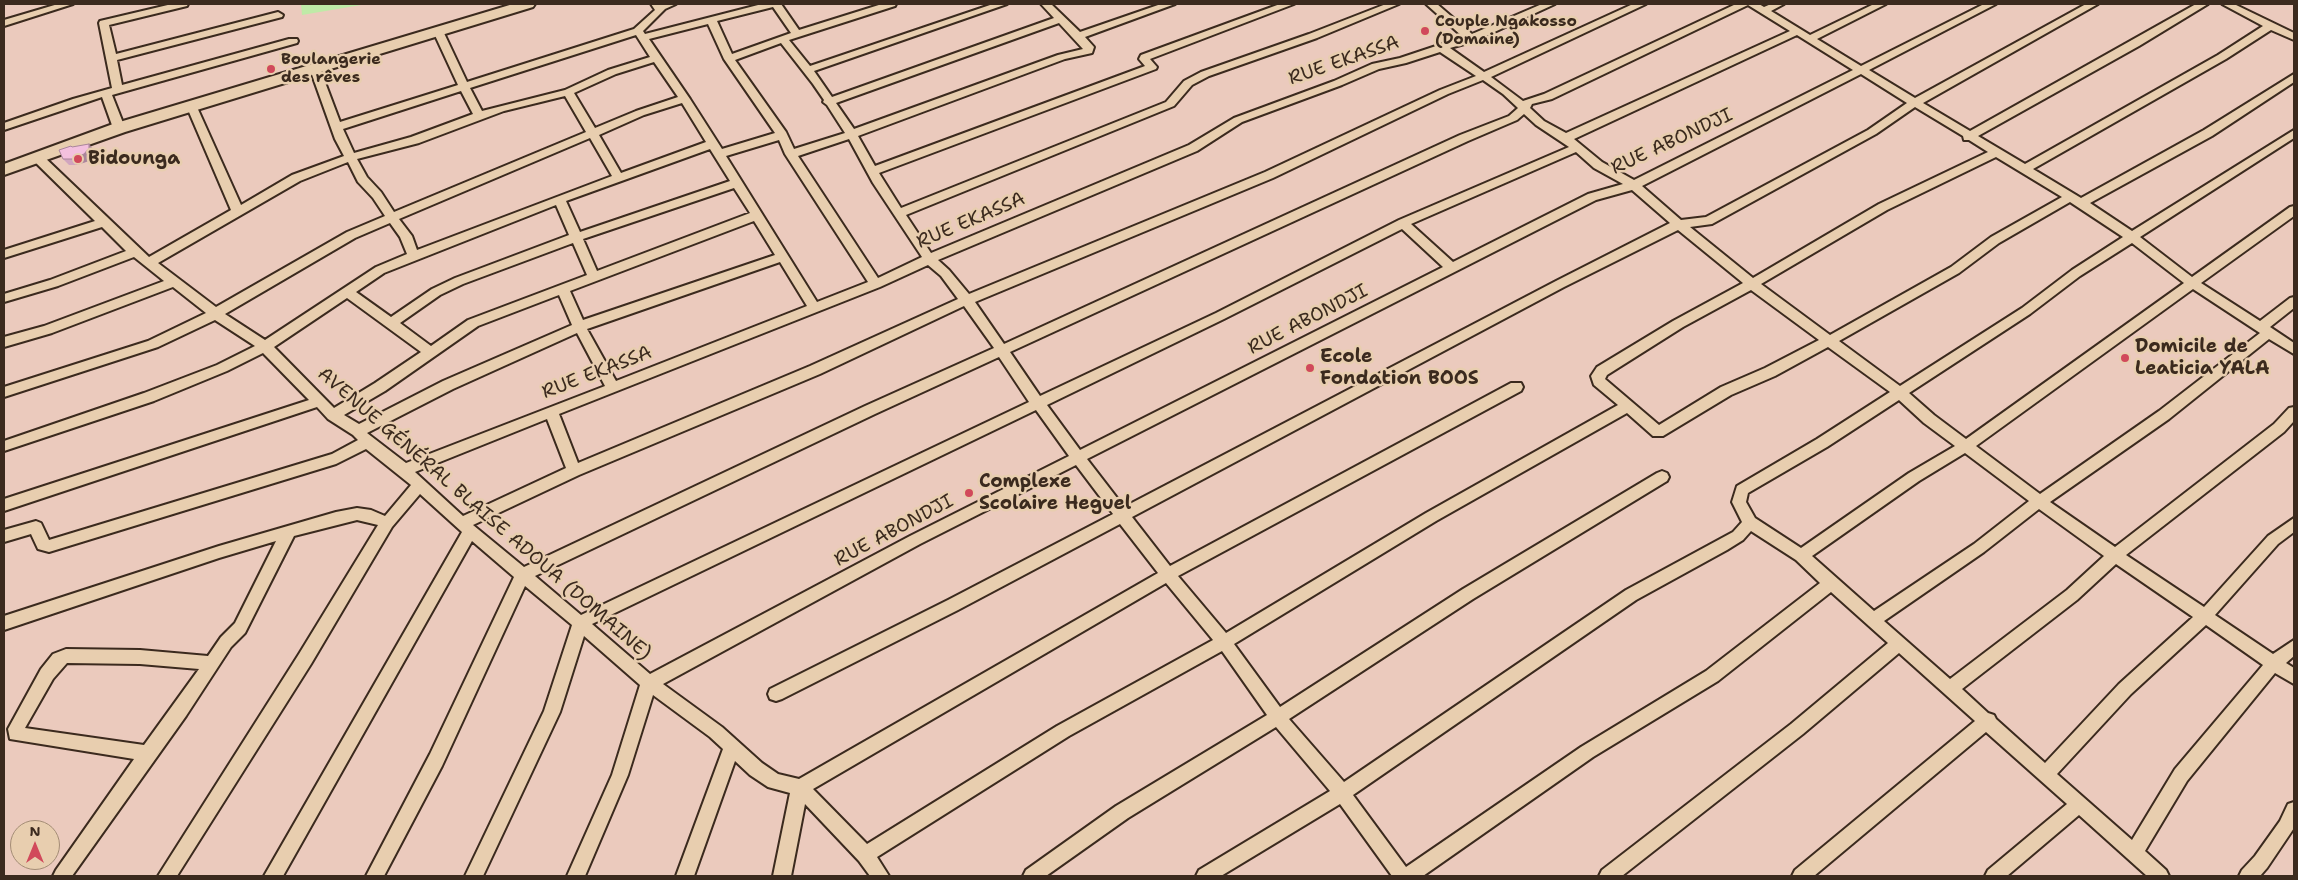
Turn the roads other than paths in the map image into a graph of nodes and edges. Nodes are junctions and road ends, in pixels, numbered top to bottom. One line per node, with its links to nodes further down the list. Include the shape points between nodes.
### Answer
1 (68, 4): 28 (street)
2 (183, 4): 41 (street, via 104,23)
3 (528, 4): 30 (highway)
4 (671, 4): 23 (street)
5 (775, 4): 27 (street); 33 (street)
6 (891, 4): 33 (street)
7 (1002, 4): 45 (street)
8 (1047, 4): 26 (street)
9 (1170, 4): 34 (street)
10 (1288, 4): 76 (street, via 1145,57 1144,60 1152,67)
11 (1394, 4): 84 (street, via 1205,74 1188,83 1170,104)
12 (1431, 4): 37 (street)
13 (1550, 4): 37 (street, RUE EKASSA)
14 (1641, 4): 47 (street)
15 (1743, 4): 57 (street, via 1548,97 1526,102)
16 (1752, 4): 24 (street)
17 (1779, 4): 24 (street)
18 (1881, 4): 38 (street)
19 (1991, 4): 46 (street, RUE ABONDJI)
20 (2093, 4): 55 (street)
21 (2203, 4): 66 (street)
22 (2228, 4): 29 (street)
23 (657, 6): 32 (street, via 659,12)
24 (1763, 11): 31 (street)
25 (278, 15): 41 (street)
26 (1060, 19): 34 (street); 54 (street)
27 (712, 21): 32 (street); 43 (street)
28 (4, 23)
29 (2271, 24): 35 (street); 74 (street, via 2189,76)
30 (438, 31): 44 (highway); 49 (street)
31 (1796, 32): 38 (street); 67 (street)
32 (641, 34): 42 (street); 49 (street)
33 (797, 34): 36 (street)
34 (1078, 36): 64 (street, via 1089,50)
35 (2294, 37)
36 (783, 39): 43 (street); 45 (street)
37 (1471, 39): 40 (street, RUE EKASSA)
38 (1809, 39): 46 (street)
39 (293, 41): 50 (street)
40 (1442, 48): 47 (street); 96 (street, RUE EKASSA, via 1369,69 1238,120 1193,148)
41 (111, 58): 50 (street)
42 (657, 58): 51 (street, via 612,72); 53 (street)
43 (729, 59): 65 (street)
44 (315, 68): 56 (highway); 61 (street)
45 (808, 70): 54 (street)
46 (1860, 70): 55 (street); 79 (street, RUE ABONDJI)
47 (1484, 76): 57 (street); 107 (street, via 1269,175)
48 (2294, 77): 81 (street, via 2208,133)
49 (464, 86): 58 (street); 61 (street)
50 (118, 91): 52 (street)
51 (568, 92): 58 (street); 62 (street)
52 (106, 94): 59 (street); 60 (street)
53 (685, 99): 62 (street); 69 (street)
54 (828, 102): 64 (street)
55 (1914, 103): 66 (street); 89 (street, via 1872,132 1708,221)
56 (191, 105): 60 (highway); 83 (street)
57 (1525, 108): 67 (street, via 1540,123); 118 (street, via 1513,118)
58 (480, 116): 72 (street, via 415,140)
59 (4, 127)
60 (119, 128): 73 (highway)
61 (337, 128): 72 (street)
62 (593, 133): 77 (street); 86 (street)
63 (2294, 133): 91 (street)
64 (851, 134): 71 (street); 76 (street)
65 (782, 135): 69 (street); 71 (street)
66 (1968, 137): 70 (street)
67 (1566, 138): 68 (street)
68 (1576, 148): 79 (street, via 1598,165); 88 (street)
69 (716, 149): 77 (street); 78 (street)
70 (1995, 153): 74 (street); 103 (street, via 1883,207)
71 (791, 154): 102 (street)
72 (351, 157): 83 (street, via 296,178); 86 (street, via 362,179)
73 (38, 158): 75 (highway); 87 (street, AVENUE GÉNÉRAL BLAISE ADOUA (DOMAINE))
74 (2024, 169): 81 (street)
75 (4, 170)
76 (872, 171): 84 (street)
77 (619, 178): 80 (street)
78 (736, 183): 85 (street); 90 (street)
79 (1634, 185): 89 (street); 98 (street, RUE ABONDJI, via 1592,197)
80 (559, 199): 90 (street); 94 (street)
81 (2075, 200): 91 (street); 115 (street, via 1995,240 1955,270)
82 (2294, 210): 101 (street)
83 (238, 212): 97 (street)
84 (899, 213): 96 (street)
85 (757, 215): 95 (street); 99 (street)
86 (391, 217): 94 (street, via 406,236); 110 (street, via 328,247)
87 (104, 222): 92 (street, AVENUE GÉNÉRAL BLAISE ADOUA (DOMAINE)); 93 (street)
88 (1403, 223): 98 (street); 125 (street, via 1220,316)
89 (1679, 224): 103 (street); 140 (street, via 1418,357)
90 (577, 237): 99 (street); 111 (street, via 445,287)
91 (2132, 237): 101 (street); 123 (street)
92 (135, 252): 97 (street, AVENUE GÉNÉRAL BLAISE ADOUA (DOMAINE)); 106 (street)
93 (4, 254)
94 (414, 257): 105 (street, via 380,270)
95 (782, 257): 109 (street); 112 (street)
96 (929, 259): 102 (street, RUE EKASSA); 107 (street)
97 (148, 263): 100 (street, AVENUE GÉNÉRAL BLAISE ADOUA (DOMAINE))
98 (1453, 269): 133 (street, RUE ABONDJI)
99 (594, 277): 104 (street)
100 (174, 282): 110 (street, AVENUE GÉNÉRAL BLAISE ADOUA (DOMAINE)); 114 (street, via 47,330)
101 (2192, 283): 113 (street); 132 (street)
102 (876, 284): 109 (street, RUE EKASSA)
103 (1752, 284): 115 (street); 126 (street, via 1678,324 1598,376)
104 (562, 289): 112 (street); 119 (street, via 473,323)
105 (348, 292): 111 (street); 116 (street)
106 (4, 298)
107 (967, 300): 118 (street); 135 (street, via 815,370)
108 (2294, 301): 113 (street)
109 (814, 308): 120 (street, RUE EKASSA)
110 (216, 314): 116 (street, AVENUE GÉNÉRAL BLAISE ADOUA (DOMAINE)); 122 (street, via 131,352)
111 (391, 323): 119 (street)
112 (581, 326): 120 (street); 130 (street, via 448,386)
113 (2264, 331): 117 (street); 138 (street, via 2164,416)
114 (4, 342)
115 (1829, 342): 123 (street); 126 (street, via 1726,391 1658,432)
116 (265, 346): 124 (street, AVENUE GÉNÉRAL BLAISE ADOUA (DOMAINE)); 131 (street, via 184,385)
117 (2294, 349)
118 (1002, 350): 125 (street); 150 (street)
119 (430, 352): 129 (street)
120 (612, 387): 127 (street, RUE EKASSA)
121 (1516, 387): 149 (street)
122 (4, 392)
123 (1900, 393): 132 (street); 141 (street, via 1742,490 1739,502)
124 (321, 401): 129 (street, AVENUE GÉNÉRAL BLAISE ADOUA (DOMAINE)); 139 (street)
125 (1039, 402): 133 (street); 155 (street)
126 (1628, 406): 156 (street, via 1431,517)
127 (551, 410): 134 (street, RUE EKASSA); 135 (street)
128 (2294, 412): 148 (street, via 2279,428)
129 (333, 415): 130 (street, AVENUE GÉNÉRAL BLAISE ADOUA (DOMAINE))
130 (362, 437): 134 (street, AVENUE GÉNÉRAL BLAISE ADOUA (DOMAINE)); 146 (street, via 336,458 49,546 43,545 36,527)
131 (4, 446)
132 (1966, 446): 138 (street); 147 (street, via 1914,477)
133 (1079, 457): 140 (street); 162 (street, RUE ABONDJI, via 914,540)
134 (404, 470): 137 (street, AVENUE GÉNÉRAL BLAISE ADOUA (DOMAINE))
135 (574, 471): 144 (street)
136 (1662, 477): 165 (street, via 1468,594)
137 (419, 485): 142 (street); 144 (street, AVENUE GÉNÉRAL BLAISE ADOUA (DOMAINE))
138 (2042, 502): 148 (street); 153 (street)
139 (4, 505)
140 (1122, 514): 149 (street); 164 (street, via 953,605)
141 (1750, 522): 147 (street); 171 (street, via 1738,536 1722,546 1630,595)
142 (387, 523): 145 (street, via 357,514); 177 (street, via 306,659)
143 (2294, 524): 152 (street, via 2273,540)
144 (466, 527): 150 (street, AVENUE GÉNÉRAL BLAISE ADOUA (DOMAINE)); 178 (street)
145 (289, 531): 154 (street); 159 (street, via 247,617)
146 (4, 536)
147 (1801, 556): 151 (street)
148 (2114, 556): 152 (street); 163 (street, via 2072,595)
149 (1170, 574): 156 (street); 170 (street)
150 (522, 575): 155 (street, AVENUE GÉNÉRAL BLAISE ADOUA (DOMAINE)); 179 (street, via 436,760)
151 (1831, 583): 153 (street); 188 (street, via 1712,676 1588,752)
152 (2205, 616): 160 (street); 169 (street, via 2125,689)
153 (1873, 620): 157 (street)
154 (4, 622)
155 (580, 623): 162 (street, AVENUE GÉNÉRAL BLAISE ADOUA (DOMAINE)); 180 (street, via 552,712)
156 (1224, 642): 165 (street); 175 (street, via 1063,731)
157 (1900, 643): 163 (street); 189 (street)
158 (2294, 647): 160 (street)
159 (212, 663): 168 (street); 168 (street, via 140,657 66,656 59,659 47,674 16,729 16,734)
160 (2274, 663): 161 (street); 174 (street, via 2181,775)
161 (2294, 677)
162 (649, 683): 167 (street, AVENUE GÉNÉRAL BLAISE ADOUA (DOMAINE), via 716,732); 181 (street, via 620,775)
163 (1951, 688): 166 (street)
164 (776, 694)
165 (1278, 717): 171 (street); 185 (street, via 1122,812)
166 (1988, 720): 169 (street); 190 (street)
167 (732, 748): 170 (street, AVENUE GÉNÉRAL BLAISE ADOUA (DOMAINE), via 774,781); 182 (street)
168 (148, 753): 176 (street)
169 (2046, 774): 172 (street)
170 (800, 787): 175 (street); 183 (street)
171 (1342, 793): 186 (street); 187 (street)
172 (2080, 804): 174 (street); 191 (street)
173 (2294, 810): 193 (street, via 2286,827)
174 (2134, 853): 192 (street)
175 (865, 854): 184 (street)
176 (62, 876)
177 (167, 876)
178 (273, 876)
179 (375, 876)
180 (474, 876)
181 (576, 876)
182 (685, 876)
183 (782, 876)
184 (880, 876)
185 (1032, 876)
186 (1205, 876)
187 (1402, 876)
188 (1408, 876)
189 (1608, 876)
190 (1800, 876)
191 (1994, 876)
192 (2160, 876)
193 (2248, 876)

